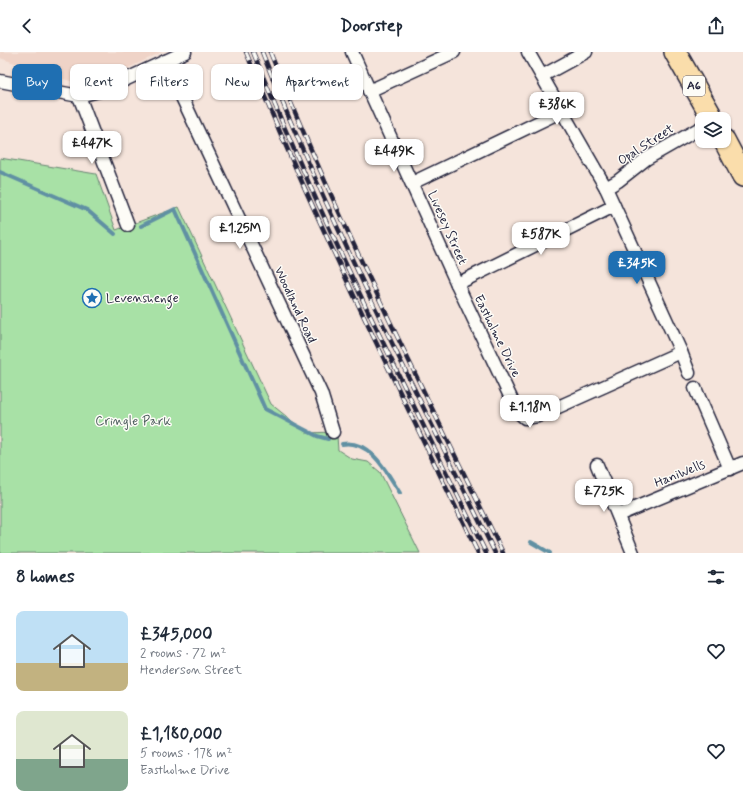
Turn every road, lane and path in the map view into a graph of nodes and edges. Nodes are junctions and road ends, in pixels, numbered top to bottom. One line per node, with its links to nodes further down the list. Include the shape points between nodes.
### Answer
1 (185, 52): 7 (street)
2 (352, 52): 11 (street, Livesey Street)
3 (454, 52): 11 (street)
4 (528, 52): 8 (street)
5 (586, 52): 8 (street)
6 (675, 52): 15 (highway, A6)
7 (165, 61): 9 (street); 27 (street, Woodland Road, via 317,386)
8 (542, 76): 14 (street)
9 (128, 78)
10 (0, 81): 12 (street)
11 (369, 91): 19 (street, Livesey Street)
12 (70, 94)
13 (81, 100): 22 (street)
14 (562, 111): 19 (street); 20 (street)
15 (709, 112)
16 (695, 130): 20 (street, Opal Street, via 646,159 618,182)
17 (728, 148): 18 (highway)
18 (743, 176)
19 (412, 183): 23 (street, Livesey Street)
20 (606, 188): 21 (street)
21 (614, 206): 23 (street); 24 (street)
22 (128, 225)
23 (456, 284): 24 (street, Eastholme Drive, via 517,411 526,418 538,416)
24 (680, 352): 25 (street)
25 (689, 373)
26 (695, 388): 30 (street)
27 (333, 432)
28 (743, 463): 30 (street, HaniWells)
29 (597, 465): 31 (street)
30 (730, 469): 31 (street, HaniWells)
31 (618, 515): 32 (street)
32 (633, 553)

